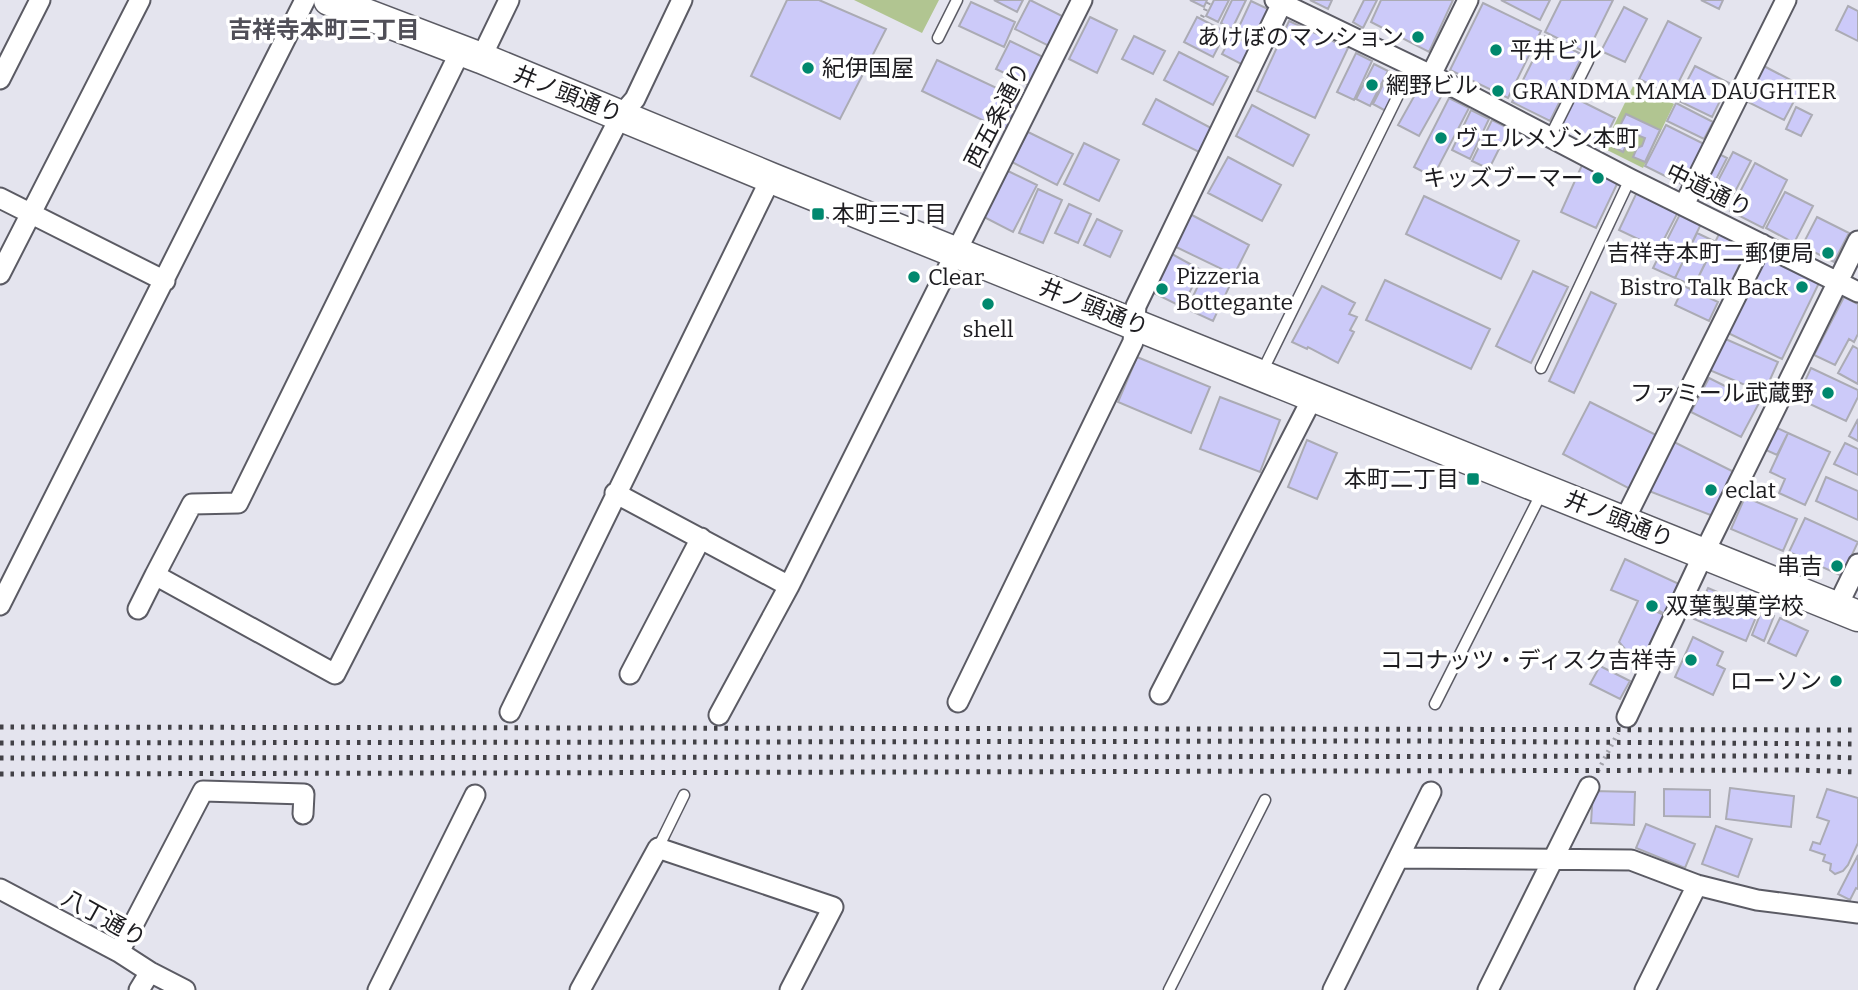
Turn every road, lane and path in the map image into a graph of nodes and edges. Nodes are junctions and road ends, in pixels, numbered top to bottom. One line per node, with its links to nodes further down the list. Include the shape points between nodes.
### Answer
1 (40, 0): 20 (street)
2 (140, 0): 27 (street)
3 (305, 0): 32 (street)
4 (328, 0): 13 (main road, 井ノ頭通り)
5 (509, 0): 16 (street)
6 (682, 0): 21 (street, via 635,99)
7 (957, 0): 15 (lane)
8 (1082, 0): 30 (street, 西五条通り)
9 (1210, 0): 14 (path)
10 (1468, 0): 19 (street)
11 (1786, 0): 26 (street)
12 (1279, 2): 18 (street, 中道通り); 35 (street, via 1136,306)
13 (379, 9): 16 (main road, 井ノ頭通り)
14 (1202, 17)
15 (939, 38)
16 (471, 54): 21 (main road, 井ノ頭通り); 46 (street, via 238,503 192,504)
17 (1588, 61): 22 (lane)
18 (1412, 67): 19 (street, 中道通り); 37 (lane)
19 (1431, 75): 22 (street, 中道通り)
20 (0, 79)
21 (621, 115): 23 (main road, 井ノ頭通り); 46 (street, via 335,674)
22 (1550, 137): 24 (street, 中道通り)
23 (771, 178): 30 (main road, 井ノ頭通り); 40 (street)
24 (1630, 179): 26 (street, 中道通り); 36 (lane)
25 (0, 198): 27 (street)
26 (1684, 205): 29 (street, 中道通り)
27 (32, 215): 31 (street); 32 (street)
28 (1858, 241): 33 (street)
29 (1762, 244): 33 (street, 中道通り); 41 (street)
30 (956, 252): 35 (main road, 井ノ頭通り); 47 (street, 西五条通り)
31 (0, 274)
32 (165, 281): 45 (street)
33 (1838, 281): 34 (street, 中道通り); 43 (street)
34 (1858, 292)
35 (1136, 323): 37 (main road, 井ノ頭通り); 53 (street, via 1133,342)
36 (1541, 368)
37 (1261, 374): 38 (main road, 井ノ頭通り)
38 (1314, 395): 39 (main road, 井ノ頭通り); 52 (street)
39 (1544, 488): 41 (main road, 井ノ頭通り); 54 (lane)
40 (615, 493): 42 (street); 55 (street)
41 (1624, 521): 43 (main road, 井ノ頭通り)
42 (701, 538): 47 (street); 51 (street)
43 (1704, 553): 50 (main road, 井ノ頭通り); 57 (street)
44 (1858, 564): 50 (street)
45 (7, 571): 48 (street)
46 (155, 575): 49 (street)
47 (789, 586): 56 (street, 西五条通り)
48 (0, 605)
49 (138, 609)
50 (1848, 612)
51 (631, 674)
52 (1160, 694)
53 (958, 702)
54 (1435, 704)
55 (510, 712)
56 (719, 716)
57 (1627, 717): 58 (path)
58 (1589, 787): 66 (street)
59 (1431, 792): 65 (street)
60 (475, 795): 74 (street)
61 (684, 795): 64 (lane)
62 (1265, 800): 77 (lane)
63 (303, 814): 70 (street, via 304,794 203,791)
64 (658, 848): 75 (street); 76 (street, via 833,907)
65 (1399, 858): 66 (street); 78 (street)
66 (1552, 859): 67 (street, via 1630,860); 79 (street)
67 (1697, 886): 69 (street, via 1757,900); 80 (street)
68 (0, 889): 70 (street, 八丁通り)
69 (1858, 913)
70 (119, 952): 71 (street, 八丁通り)
71 (150, 972): 72 (street); 73 (street, 八丁通り)
72 (139, 990)
73 (185, 990)
74 (377, 990)
75 (580, 990)
76 (790, 990)
77 (1169, 990)
78 (1333, 990)
79 (1488, 990)
80 (1645, 990)

